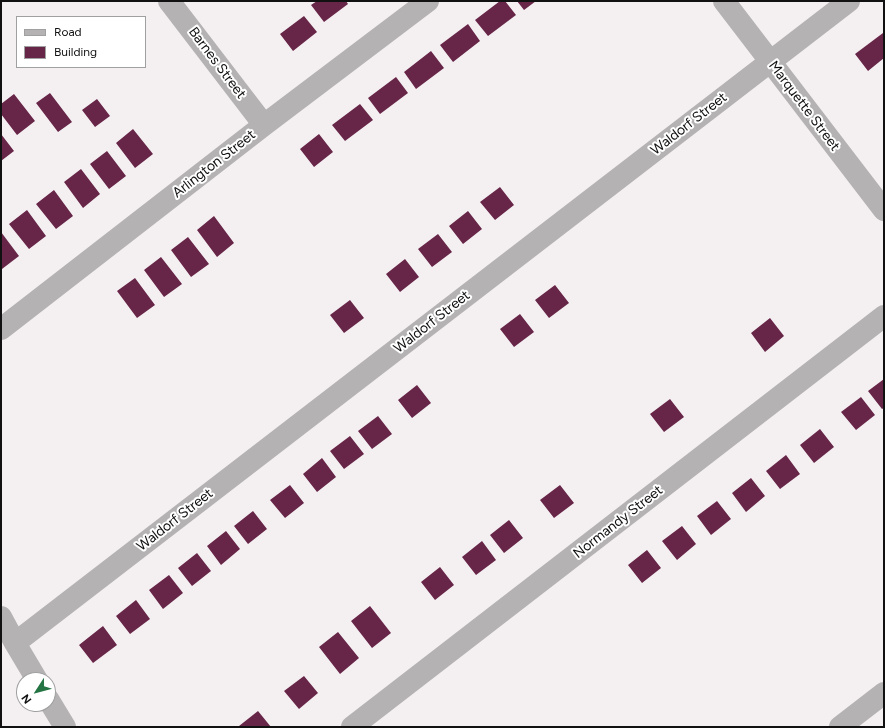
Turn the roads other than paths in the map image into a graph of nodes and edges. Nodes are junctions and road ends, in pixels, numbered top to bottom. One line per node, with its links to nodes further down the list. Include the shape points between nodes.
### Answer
1 (169, 1): 6 (street, Barnes Street)
2 (428, 1): 6 (street, Arlington Street)
3 (724, 1): 5 (street, Marquette Street)
4 (849, 1): 5 (street, Waldorf Street)
5 (770, 62): 7 (street, Marquette Street); 11 (street, Waldorf Street)
6 (264, 125): 9 (street, Arlington Street)
7 (884, 210)
8 (884, 316): 16 (street, Normandy Street)
9 (1, 329)
10 (1, 617): 11 (street)
11 (15, 643): 12 (street)
12 (32, 672)
13 (884, 693): 17 (street)
14 (56, 712): 15 (street)
15 (65, 727)
16 (352, 727)
17 (840, 727)

